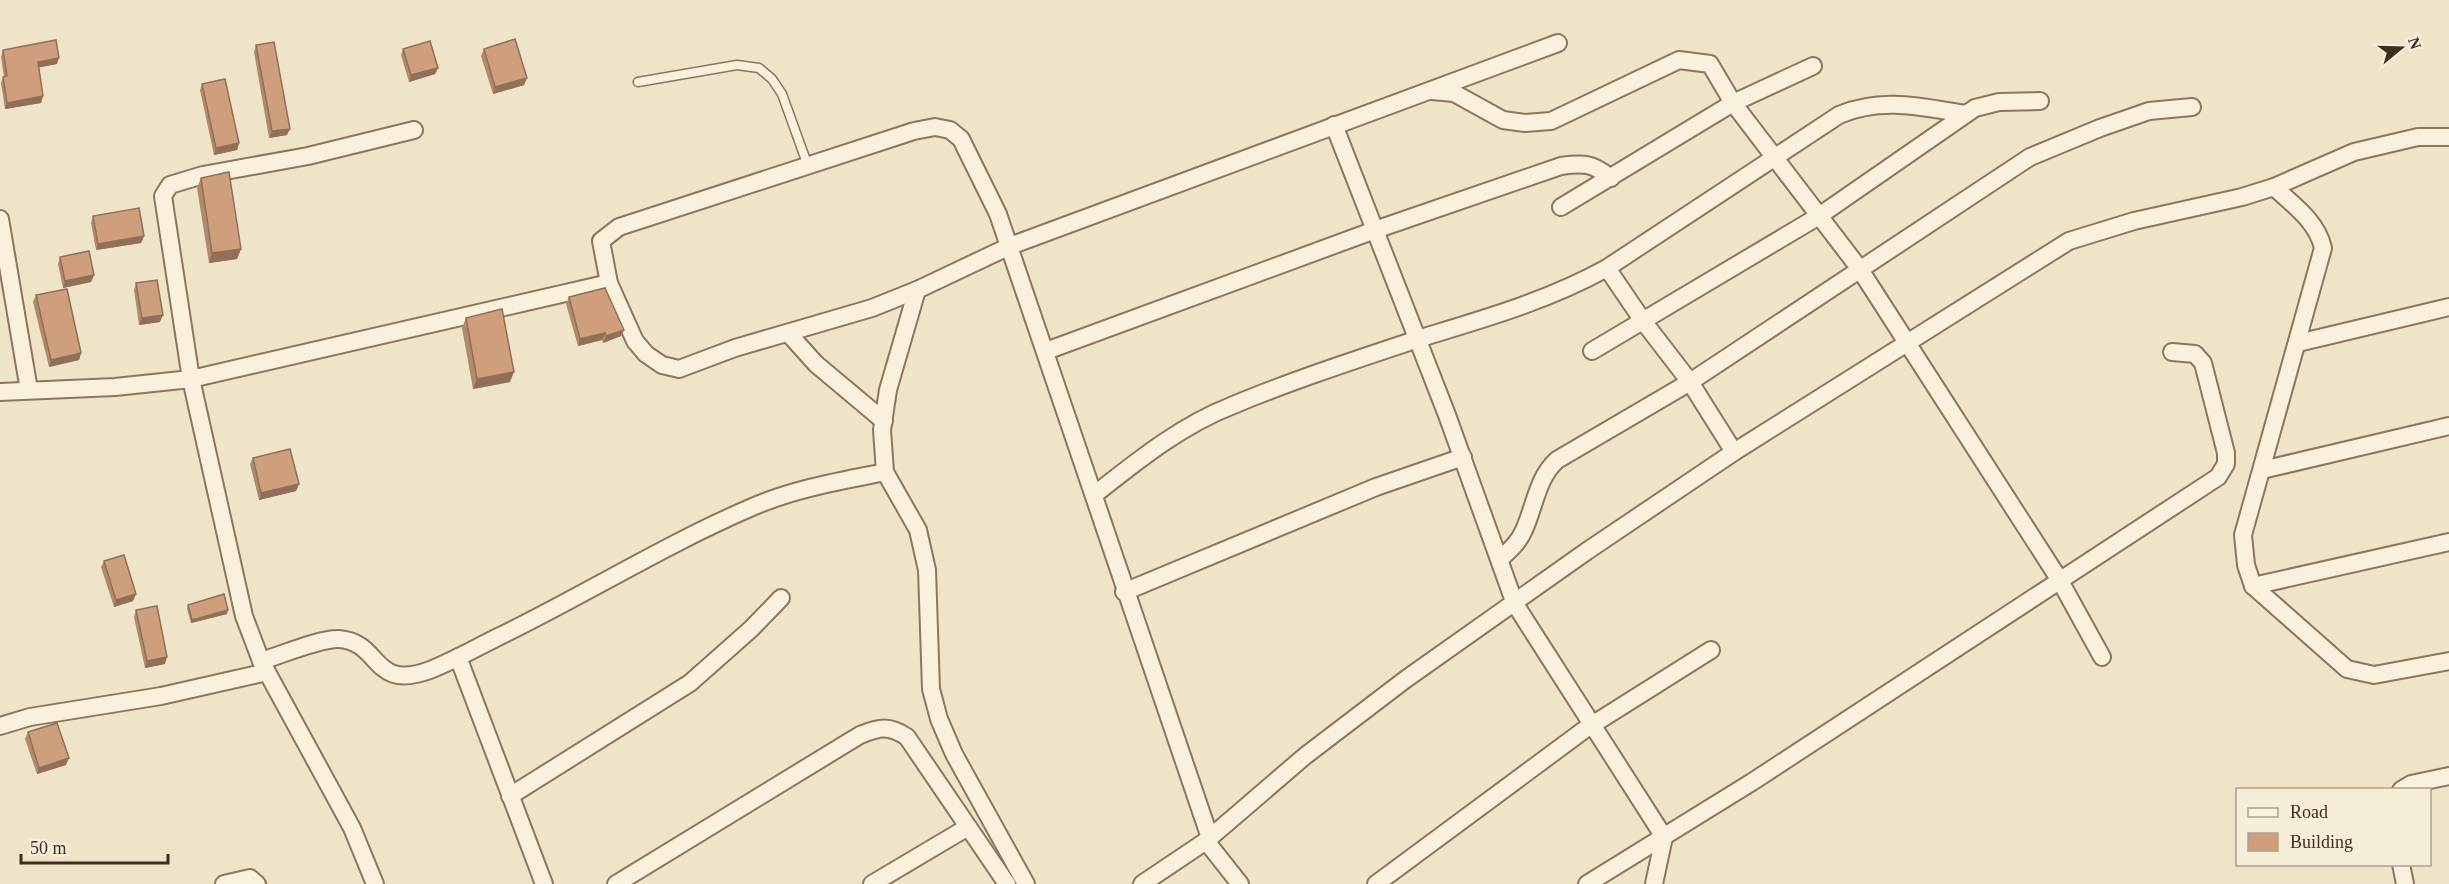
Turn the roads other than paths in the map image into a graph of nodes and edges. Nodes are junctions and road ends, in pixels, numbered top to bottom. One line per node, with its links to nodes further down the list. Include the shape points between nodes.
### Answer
1 (1558, 43): 4 (street)
2 (1813, 66): 6 (street)
3 (638, 82): 13 (lane, via 737,65 759,68 783,94)
4 (1428, 90): 6 (street, via 1454,93 1503,120 1551,121 1679,60 1693,60 1710,64); 9 (street)
5 (2040, 100): 8 (street, via 1999,102)
6 (1733, 103): 12 (street); 14 (street)
7 (2192, 107): 22 (street, via 2149,111 2030,157)
8 (1965, 114): 12 (street, via 1898,103 1860,106 1839,115); 17 (street)
9 (1334, 125): 19 (street); 20 (street)
10 (414, 130): 34 (street, via 308,156 203,175 166,187 164,196)
11 (2449, 137): 15 (street, via 2418,137 2354,152)
12 (1774, 158): 17 (street); 21 (street)
13 (808, 166): 20 (street, via 914,131 935,127 950,130 961,139); 23 (street, via 619,227 601,241)
14 (1611, 178): 16 (street); 19 (street, via 1596,166 1561,166)
15 (2274, 187): 29 (street, via 2134,220 2069,241); 30 (street, via 2311,222 2323,248)
16 (1561, 207)
17 (1819, 216): 22 (street); 26 (street)
18 (0, 219): 36 (street)
19 (1375, 230): 28 (street); 31 (street)
20 (1010, 246): 24 (street); 31 (street)
21 (1607, 268): 26 (street); 28 (street, via 1536,302)
22 (1859, 268): 29 (street); 35 (street)
23 (609, 283): 27 (street, via 635,341 662,365 679,369 694,366 735,348); 34 (street)
24 (917, 290): 27 (street); 38 (street, via 888,390)
25 (2449, 307): 30 (street)
26 (1643, 321): 32 (street); 35 (street)
27 (789, 334): 38 (street, via 816,364)
28 (1418, 340): 41 (street); 44 (street, via 1229,406 1142,457)
29 (1907, 342): 40 (street); 47 (street)
30 (2298, 343): 42 (street)
31 (1046, 351): 44 (street)
32 (1592, 351)
33 (2172, 352): 47 (street, via 2195,354 2203,363 2226,464 2218,477)
34 (191, 379): 36 (street); 56 (street, via 244,616)
35 (1690, 382): 40 (street); 46 (street, via 1548,468 1524,531)
36 (29, 390): 37 (street)
37 (0, 392)
38 (884, 421): 43 (street)
39 (2449, 426): 42 (street)
40 (1734, 452): 51 (street)
41 (1463, 457): 46 (street); 49 (street, via 1376,487)
42 (2262, 470): 48 (street, via 2243,535)
43 (885, 472): 53 (street, via 810,488 751,507); 73 (street, via 918,530 927,570 931,689 939,719 954,754)
44 (1094, 495): 49 (street)
45 (2449, 542): 48 (street)
46 (1500, 559): 51 (street)
47 (2059, 579): 54 (street); 63 (street)
48 (2253, 586): 55 (street, via 2347,669 2374,675)
49 (1124, 591): 64 (street)
50 (781, 598): 61 (street, via 690,683)
51 (1515, 604): 57 (street); 64 (street, via 1406,679 1305,756)
52 (1711, 650): 57 (street)
53 (458, 657): 56 (street, via 430,670 399,677 352,642 339,639); 61 (street)
54 (2102, 657)
55 (2449, 662)
56 (264, 667): 58 (street, via 161,696 30,717); 68 (street, via 352,828)
57 (1592, 724): 63 (street); 76 (street)
58 (0, 726)
59 (2449, 776): 60 (street)
60 (2403, 788)
61 (510, 796): 69 (street)
62 (968, 827): 70 (street, via 907,737 894,728 880,727 860,735); 71 (street); 72 (street)
63 (1664, 837): 77 (street); 78 (street)
64 (1208, 839): 74 (street); 75 (street)
65 (2401, 866): 79 (street)
66 (224, 884): 67 (street, via 250,878)
67 (257, 884)
68 (375, 884)
69 (544, 884)
70 (616, 884)
71 (872, 884)
72 (1007, 884)
73 (1026, 884)
74 (1142, 884)
75 (1240, 884)
76 (1376, 884)
77 (1587, 884)
78 (1654, 884)
79 (2405, 884)

